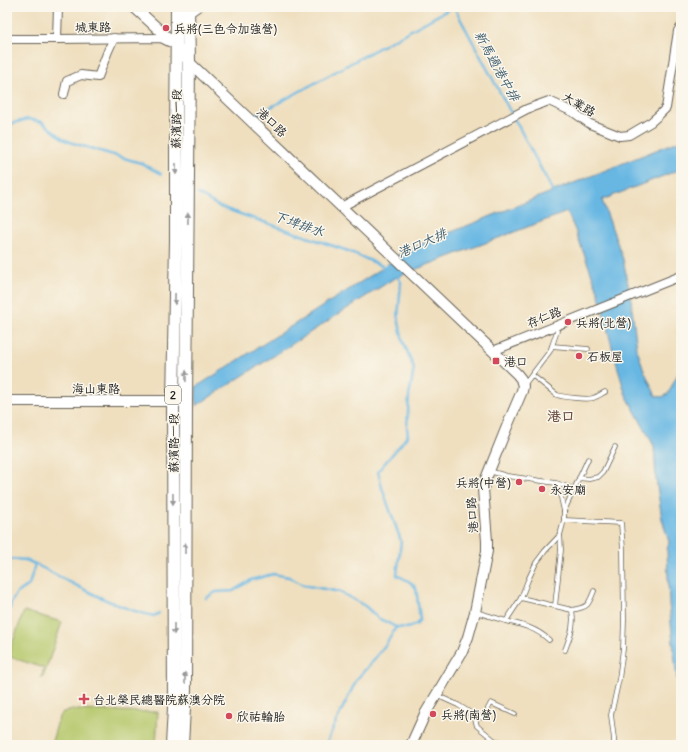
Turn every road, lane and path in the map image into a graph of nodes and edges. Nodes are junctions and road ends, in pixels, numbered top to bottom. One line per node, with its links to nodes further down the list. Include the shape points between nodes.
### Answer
1 (58, 7): 9 (street)
2 (134, 7): 10 (street, 港口路)
3 (177, 7): 10 (main road, 2)
4 (198, 7): 5 (street)
5 (188, 10): 11 (main road, 2)
6 (681, 27): 13 (street, 大業路, via 678,31 666,108 651,122 629,135 620,136 590,124 573,112 549,101 527,109)
7 (114, 38): 9 (street, 城東路); 10 (street, 城東路, via 161,38); 12 (street, via 98,77 81,75 67,81)
8 (7, 39): 9 (street, 城東路)
9 (57, 39)
10 (177, 46): 11 (street, 港口路); 14 (main road, 蘇濱路一段 / 2, one-way to 14, via 176,142)
11 (189, 62): 13 (street, 港口路); 14 (main road, 蘇濱路一段 / 2, one-way to 11)
12 (64, 94)
13 (341, 207): 19 (street, 港口路)
14 (182, 241): 24 (main road, 蘇濱路一段 / 2, one-way to 24); 25 (main road, 蘇濱路一段 / 2, one-way to 14)
15 (681, 276): 16 (street, 存仁路)
16 (558, 328): 17 (lane); 19 (street, 存仁路)
17 (552, 346): 18 (lane); 20 (lane)
18 (588, 349)
19 (493, 351): 21 (street, via 517,374)
20 (532, 375): 21 (lane); 22 (lane, via 560,396 568,398 593,398)
21 (524, 386): 28 (street, 港口路)
22 (605, 392)
23 (7, 401): 24 (street, 海山東路)
24 (173, 401): 25 (street, 海山東路); 48 (main road, 蘇濱路一段 / 2, one-way to 48)
25 (186, 402): 49 (main road, 蘇濱路一段 / 2, one-way to 25, via 185,682)
26 (615, 447): 29 (lane, via 598,477)
27 (588, 459): 29 (lane)
28 (488, 471): 30 (lane); 39 (street, 港口路, via 483,489 487,541)
29 (579, 478): 31 (lane)
30 (558, 484): 31 (lane); 32 (lane)
31 (574, 488): 32 (lane)
32 (564, 511): 33 (lane)
33 (564, 520): 34 (lane); 52 (lane, via 620,523 624,620 619,679 611,715)
34 (560, 535): 36 (lane, via 536,563); 37 (lane, via 561,550)
35 (594, 591): 38 (lane, via 584,608)
36 (522, 598): 37 (lane); 40 (lane)
37 (555, 606): 38 (lane)
38 (572, 610): 42 (lane, via 573,624)
39 (475, 612): 40 (lane); 43 (street, 港口路, via 462,652)
40 (506, 621): 41 (lane, via 529,627)
41 (549, 640)
42 (565, 650)
43 (436, 695): 45 (lane); 50 (street, 港口路)
44 (515, 714): 46 (lane, via 491,703)
45 (474, 715): 46 (lane); 47 (lane)
46 (483, 718): 47 (lane)
47 (477, 726): 51 (lane, via 494,740)
48 (172, 745)
49 (182, 745)
50 (411, 745)
51 (505, 745)
52 (614, 745)

